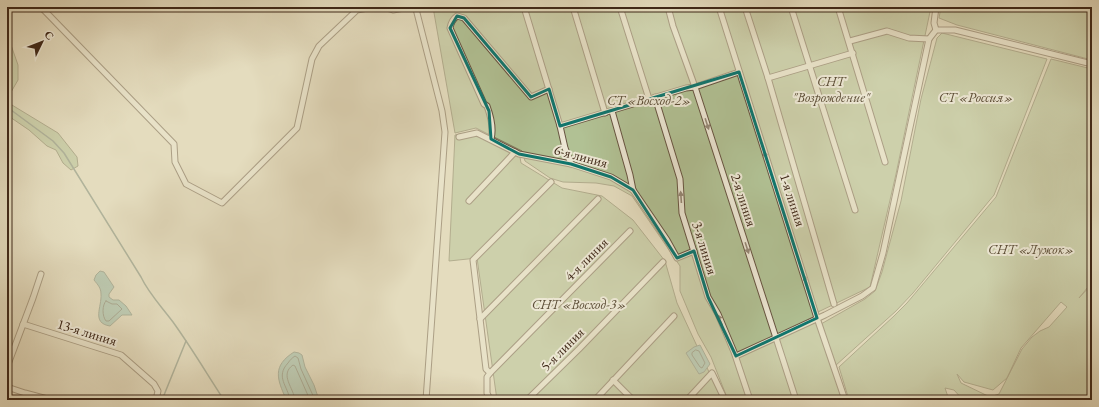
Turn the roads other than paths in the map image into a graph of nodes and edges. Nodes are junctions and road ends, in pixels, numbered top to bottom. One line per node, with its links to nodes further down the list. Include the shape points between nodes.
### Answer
1 (41, 7): 2 (street, via 174,144 175,162 186,184 222,203 297,128 312,59 319,46 358,10)
2 (373, 7)
3 (384, 7): 14 (street)
4 (410, 7): 14 (street); 56 (street, via 416,9 445,132)
5 (524, 7): 24 (street)
6 (573, 7): 27 (street)
7 (620, 7): 25 (street, 3-я линия)
8 (668, 7): 23 (street, 2-я линия)
9 (719, 7): 21 (street, 1-я линия)
10 (745, 7): 22 (street)
11 (791, 7): 20 (street)
12 (838, 7): 17 (street)
13 (936, 7): 15 (street)
14 (393, 9)
15 (936, 30): 16 (street); 19 (street, via 955,30)
16 (929, 40): 17 (street, via 909,38 887,31); 45 (street, via 883,253 873,288)
17 (850, 41): 18 (street)
18 (853, 53): 20 (street); 32 (street)
19 (1092, 64)
20 (809, 66): 22 (street); 38 (street)
21 (739, 72): 23 (street); 45 (street, 1-я линия, one-way to 21)
22 (768, 78): 43 (street)
23 (695, 87): 25 (street); 48 (street, 2-я линия, one-way to 48)
24 (549, 89): 28 (street); 30 (street, via 530,97 464,18 457,16 450,28 489,111)
25 (652, 98): 26 (street); 40 (street, 3-я линия, one-way to 25, via 682,213 680,179)
26 (612, 111): 27 (street); 35 (street)
27 (605, 113): 28 (street)
28 (560, 126): 33 (street)
29 (459, 137): 30 (street, via 477,133)
30 (491, 139): 31 (street)
31 (517, 153): 33 (street, 6-я линия); 37 (street)
32 (885, 162)
33 (571, 164): 35 (street, 6-я линия, via 611,177)
34 (551, 182): 46 (street, via 473,260)
35 (633, 190): 40 (street, via 677,258)
36 (598, 199): 46 (street)
37 (469, 201)
38 (855, 210)
39 (630, 231): 51 (street, 4-я линия)
40 (694, 251): 49 (street, 3-я линия, one-way to 40, via 708,297)
41 (663, 262): 58 (street, 5-я линия)
42 (41, 274): 47 (street)
43 (834, 304)
44 (674, 316): 52 (street)
45 (817, 318): 48 (street); 65 (street, 1-я линия)
46 (480, 319): 51 (street, via 486,369)
47 (23, 324): 50 (street); 55 (street, 13-я линия, via 116,352 154,384 157,388)
48 (775, 338): 49 (street); 64 (street, 2-я линия)
49 (736, 356): 63 (street, 3-я линия)
50 (7, 367)
51 (490, 373): 57 (street, via 487,377 487,393)
52 (613, 380): 59 (street); 60 (street)
53 (7, 387): 54 (street)
54 (51, 400)
55 (156, 400)
56 (426, 400)
57 (490, 400)
58 (527, 400)
59 (595, 400)
60 (633, 400)
61 (687, 400): 62 (street, via 712,374)
62 (725, 400)
63 (750, 400)
64 (796, 400)
65 (845, 400)

